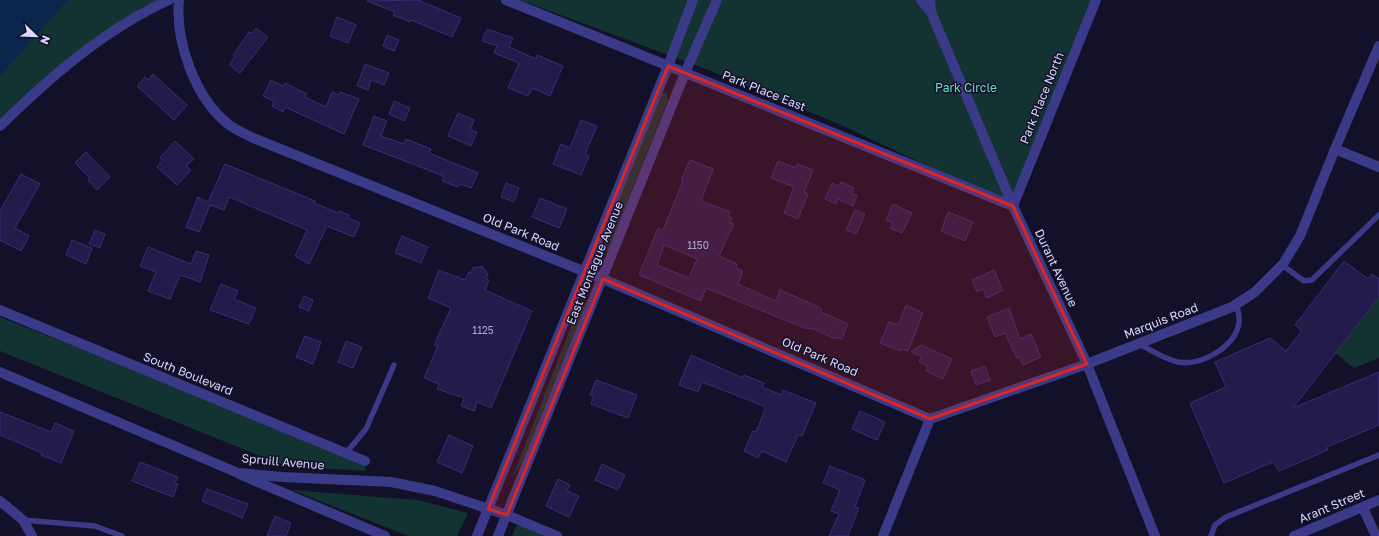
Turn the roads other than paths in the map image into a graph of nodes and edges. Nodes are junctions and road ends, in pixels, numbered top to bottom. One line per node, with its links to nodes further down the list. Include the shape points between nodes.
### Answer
1 (170, 0): 13 (street, via 111,32 43,84)
2 (179, 0): 19 (street, Old Park Road, via 177,15 185,54 197,84 211,106 229,124 253,138)
3 (506, 0): 11 (street, Park Place East)
4 (693, 0): 11 (street, East Montague Avenue)
5 (717, 0): 12 (street, East Montague Avenue)
6 (921, 0): 9 (street, Durant Avenue)
7 (930, 0): 9 (street, Durant Avenue)
8 (1096, 0): 16 (street, Park Place North)
9 (931, 12): 16 (street, Durant Avenue)
10 (1379, 46): 14 (street, Marquis Road)
11 (668, 66): 12 (street, Park Place East); 19 (street, East Montague Avenue)
12 (685, 73): 16 (street, Park Place East); 20 (street, East Montague Avenue)
13 (0, 126)
14 (1335, 149): 15 (street); 18 (street, Marquis Road, via 1300,236)
15 (1379, 168)
16 (1013, 206): 24 (street, Durant Avenue)
17 (1379, 215): 18 (lane, via 1312,280 1304,281)
18 (1282, 265): 21 (street, Marquis Road, via 1255,292)
19 (584, 272): 20 (street, Old Park Road); 34 (street, East Montague Avenue)
20 (603, 279): 27 (street, Old Park Road); 36 (street, East Montague Avenue)
21 (1236, 304): 23 (street, Marquis Road); 23 (lane, via 1239,317 1236,332 1224,347 1200,360 1174,360)
22 (0, 310): 28 (street, South Boulevard)
23 (1139, 344): 24 (street, Marquis Road)
24 (1087, 364): 27 (street, Marquis Road); 45 (street, Durant Avenue)
25 (394, 365): 28 (lane, via 366,429)
26 (0, 372): 31 (street, Spruill Avenue)
27 (930, 419): 44 (street)
28 (346, 453): 30 (street, South Boulevard)
29 (1379, 455): 46 (lane, via 1226,517 1215,525)
30 (365, 461)
31 (238, 473): 34 (street, Spruill Avenue, via 391,482 435,491); 40 (street)
32 (1379, 500): 35 (street, Arant Street)
33 (0, 501): 37 (street)
34 (488, 508): 36 (street, Spruill Avenue); 41 (street, East Montague Avenue)
35 (1363, 508): 47 (street, Arant Street); 48 (street)
36 (506, 515): 42 (street, East Montague Avenue); 43 (street, Spruill Avenue)
37 (24, 520): 38 (street); 39 (lane, via 95,526)
38 (32, 536)
39 (122, 536)
40 (385, 536)
41 (477, 536)
42 (498, 536)
43 (557, 536)
44 (883, 536)
45 (1155, 536)
46 (1211, 536)
47 (1294, 536)
48 (1376, 536)

